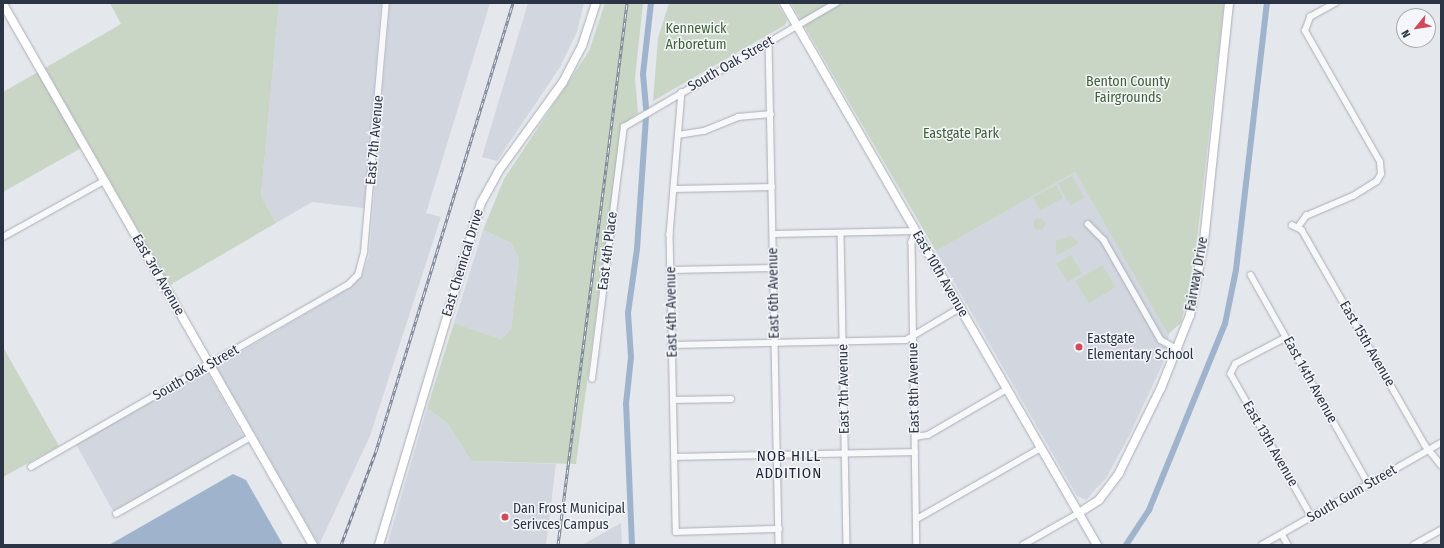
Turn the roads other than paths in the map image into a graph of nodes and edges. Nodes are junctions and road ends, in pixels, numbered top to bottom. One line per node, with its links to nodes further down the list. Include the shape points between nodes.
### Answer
1 (386, 3): 24 (street, East 7th Avenue, via 364,252)
2 (596, 3): 58 (street, East Chemical Drive, via 582,46 563,82 500,169 481,203)
3 (784, 3): 8 (street, East 10th Avenue)
4 (836, 3): 8 (street, South Oak Street)
5 (1229, 3): 32 (street, Fairway Drive, via 1200,271)
6 (1335, 3): 42 (street, East 15th Avenue, via 1310,17 1305,31 1380,162 1381,174 1377,181 1353,196 1306,216 1295,226)
7 (3, 4): 14 (street, East 3rd Avenue)
8 (797, 25): 9 (street, South Oak Street); 18 (street, East 10th Avenue)
9 (769, 41): 10 (street, South Oak Street); 11 (street, East 6th Avenue)
10 (682, 92): 12 (street, South Oak Street); 13 (street, East 4th Avenue)
11 (771, 114): 13 (street, via 738,117 704,131); 15 (street, East 6th Avenue)
12 (626, 125): 34 (street, East 4th Place)
13 (678, 135): 16 (street, East 4th Avenue)
14 (104, 181): 21 (street); 33 (street, East 3rd Avenue)
15 (772, 187): 16 (street); 20 (street, East 6th Avenue)
16 (674, 189): 23 (street, East 4th Avenue)
17 (1088, 224): 32 (street, via 1104,240 1161,340)
18 (916, 231): 19 (street); 26 (street, East 10th Avenue); 27 (street, East 8th Avenue, via 912,242)
19 (841, 233): 20 (street); 29 (street, East 7th Avenue)
20 (773, 234): 22 (street, East 6th Avenue)
21 (3, 237)
22 (773, 268): 23 (street); 30 (street, East 6th Avenue)
23 (670, 270): 31 (street, East 4th Avenue)
24 (358, 275): 33 (street, South Oak Street, via 348,285)
25 (1251, 275): 28 (street, East 14th Avenue)
26 (960, 308): 27 (street); 35 (street, East 10th Avenue)
27 (913, 338): 29 (street); 39 (street, East 8th Avenue)
28 (1286, 338): 49 (street, East 14th Avenue); 52 (street, East 13th Avenue, via 1232,369 1232,379)
29 (843, 342): 30 (street); 44 (street, East 7th Avenue)
30 (775, 343): 31 (street); 45 (street, East 6th Avenue)
31 (672, 345): 37 (street, East 4th Avenue)
32 (1178, 351): 50 (street, Fairway Drive, via 1115,479 1099,500)
33 (210, 366): 38 (street, East 3rd Avenue); 48 (street, South Oak Street)
34 (592, 378)
35 (1007, 389): 39 (street, via 928,435); 41 (street, East 10th Avenue)
36 (731, 399): 37 (street)
37 (673, 400): 46 (street, East 4th Avenue)
38 (251, 437): 51 (street); 57 (street, East 3rd Avenue)
39 (915, 437): 43 (street, East 8th Avenue)
40 (1441, 443): 42 (street, South Gum Street)
41 (1041, 448): 50 (street, East 10th Avenue); 53 (street)
42 (1430, 449): 47 (street, East 15th Avenue); 49 (street, South Gum Street)
43 (915, 452): 44 (street); 53 (street, East 8th Avenue)
44 (846, 454): 45 (street); 60 (street, East 7th Avenue)
45 (777, 455): 46 (street); 54 (street, East 6th Avenue)
46 (674, 457): 54 (street, East 4th Avenue, via 676,532)
47 (1441, 465)
48 (31, 467)
49 (1369, 484): 52 (street, South Gum Street)
50 (1079, 513): 62 (street); 63 (street, East 10th Avenue)
51 (116, 514)
52 (1312, 517): 56 (street, South Gum Street)
53 (916, 519): 61 (street, East 8th Avenue)
54 (779, 529): 59 (street, East 6th Avenue)
55 (1441, 530): 66 (street)
56 (1282, 534): 64 (street, South Gum Street); 65 (street)
57 (313, 545)
58 (380, 545)
59 (779, 545)
60 (847, 545)
61 (917, 545)
62 (1023, 545)
63 (1097, 545)
64 (1262, 545)
65 (1288, 545)
66 (1414, 545)

